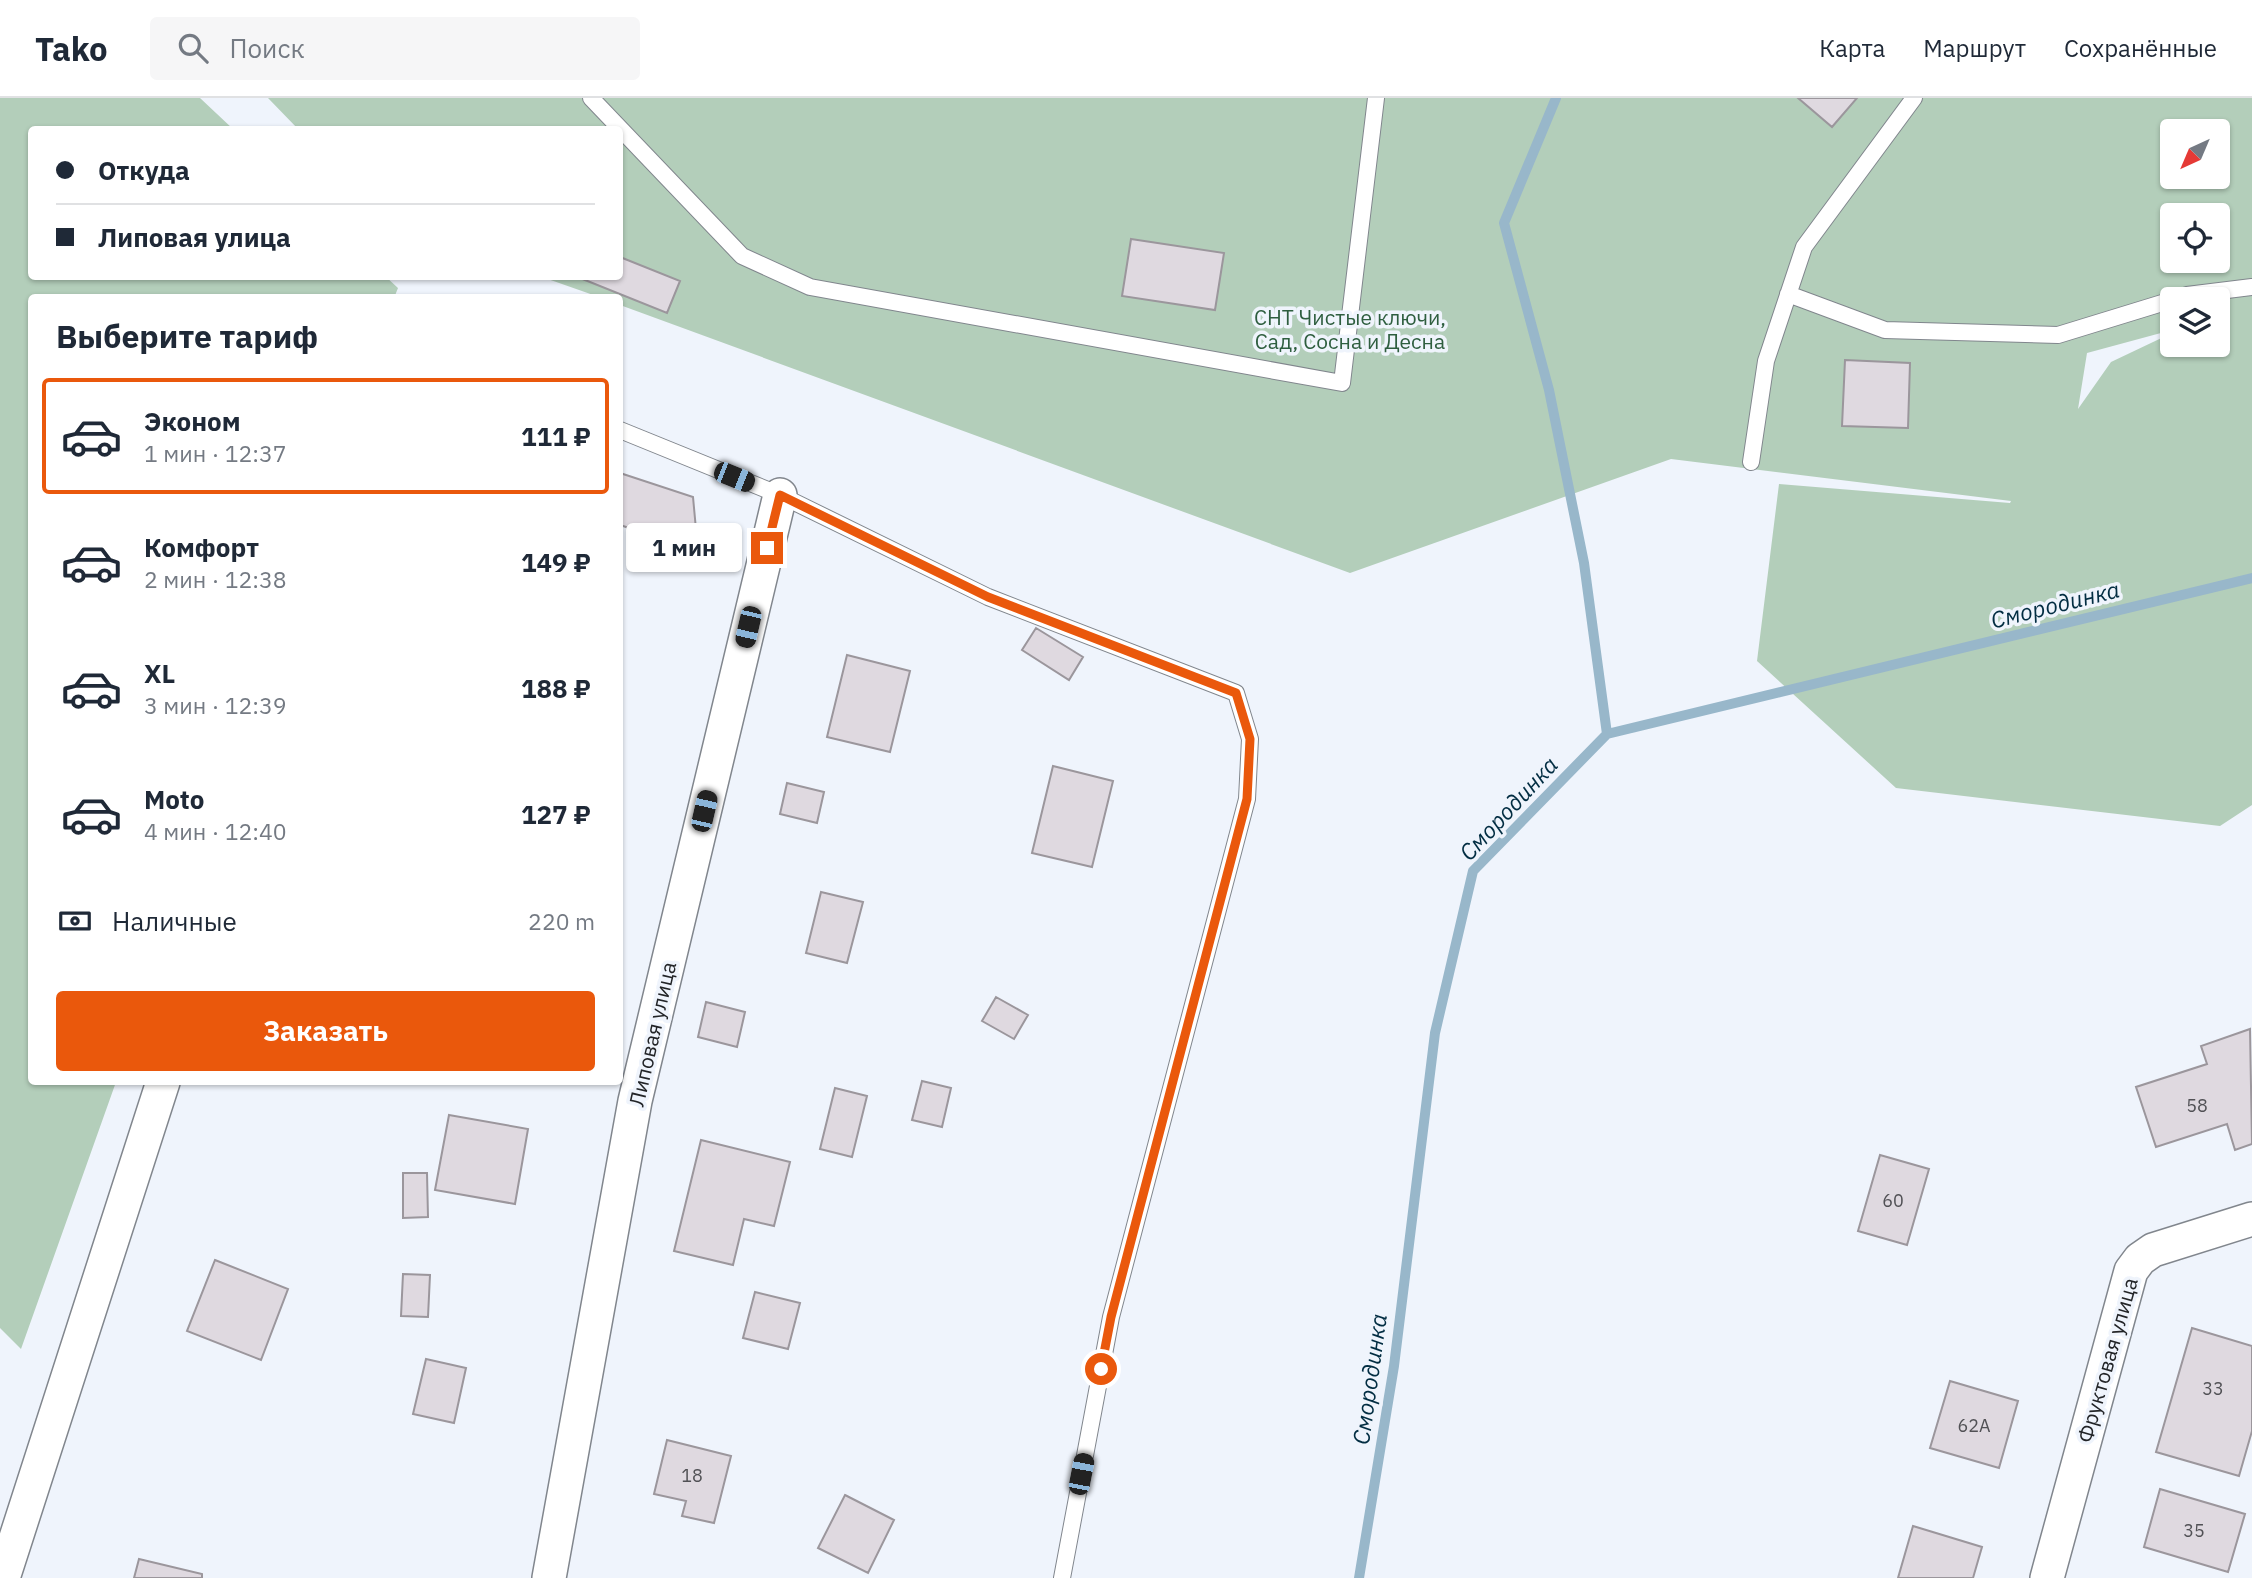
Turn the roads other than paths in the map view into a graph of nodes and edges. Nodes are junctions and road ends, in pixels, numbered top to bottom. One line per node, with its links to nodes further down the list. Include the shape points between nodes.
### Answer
1 (591, 98): 4 (lane)
2 (1376, 98): 5 (lane, via 1342,383 810,288 742,256)
3 (1914, 98): 8 (lane, via 1804,247)
4 (618, 126)
5 (623, 131)
6 (2252, 287): 7 (lane)
7 (2230, 290)
8 (1788, 294): 9 (lane, via 1885,330 2058,335); 11 (lane, via 1766,361)
9 (2160, 304)
10 (623, 431): 12 (lane)
11 (1751, 462)
12 (780, 495): 16 (street, Липовая улица, via 635,1101); 17 (lane, via 988,597 1236,693 1250,739 1247,799 1111,1317)
13 (162, 1085): 15 (street)
14 (2252, 1219): 18 (street, Фруктовая улица, via 2154,1250 2131,1271)
15 (3, 1578)
16 (549, 1578)
17 (1062, 1578)
18 (2047, 1578)

